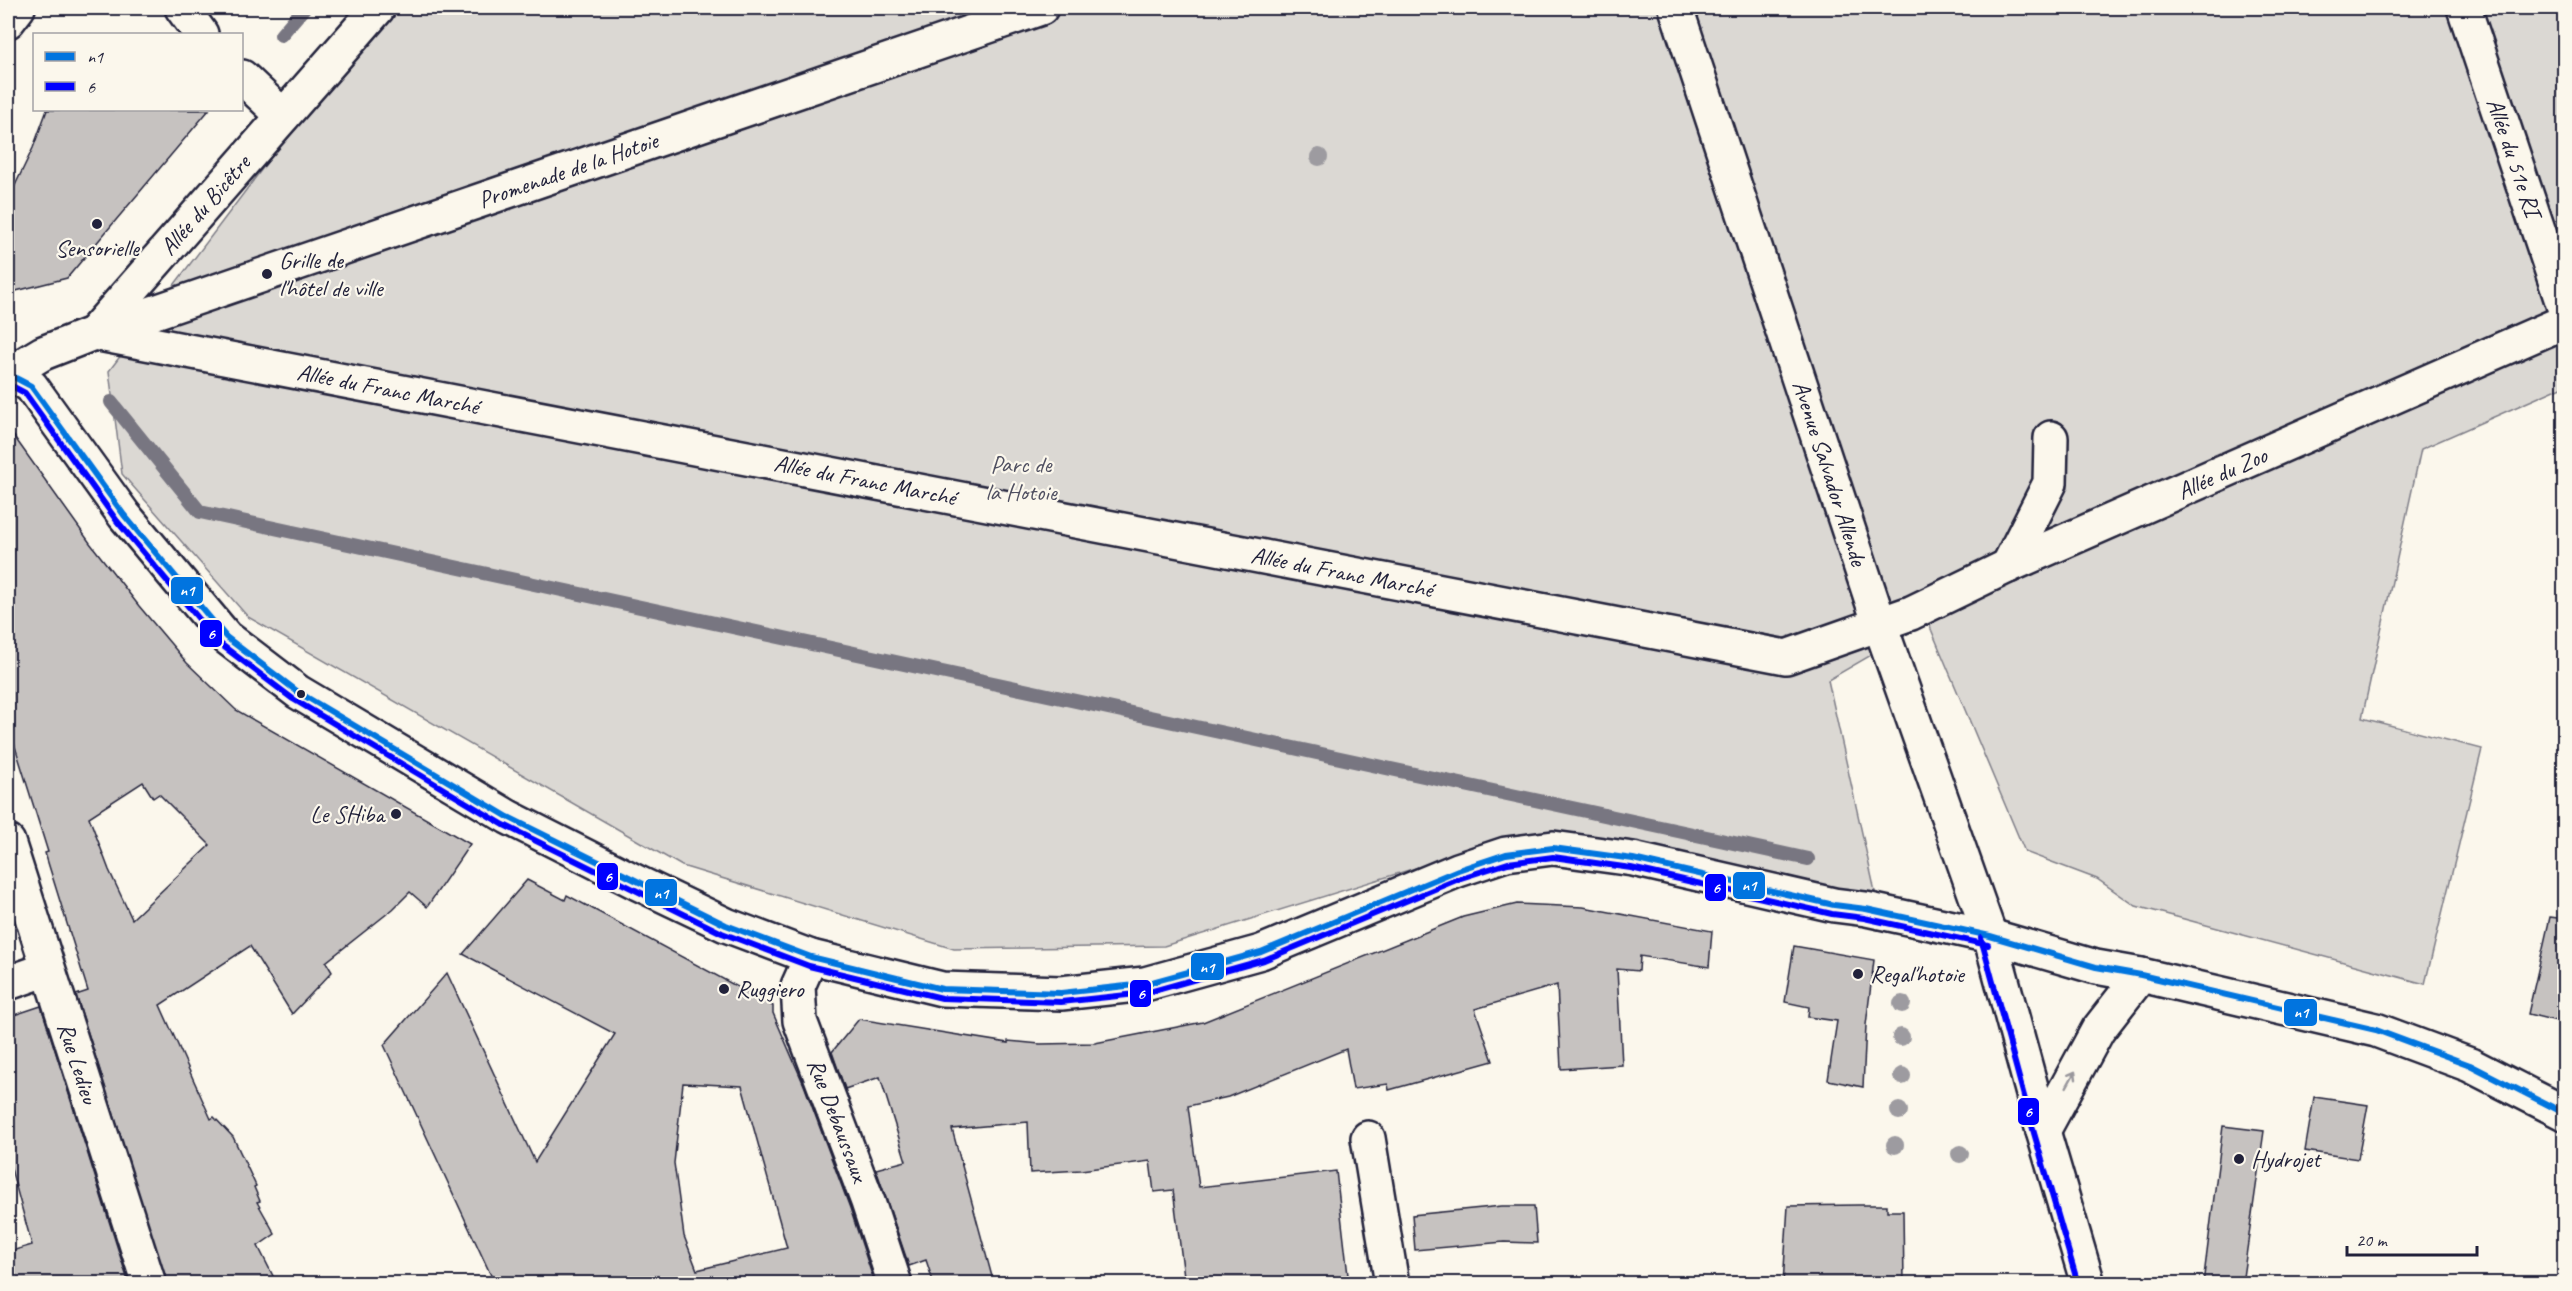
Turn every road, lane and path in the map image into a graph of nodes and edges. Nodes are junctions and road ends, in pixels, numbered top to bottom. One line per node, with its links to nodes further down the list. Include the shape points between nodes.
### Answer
1 (18, 8): 7 (street)
2 (182, 8): 8 (street)
3 (378, 8): 10 (street, Allée du Bicêtre)
4 (1041, 8): 13 (street, Promenade de la Hotoie)
5 (1676, 8): 17 (street, Avenue Salvador Allende)
6 (2464, 8): 11 (street, Allée du 51e RI)
7 (8, 21)
8 (200, 33)
9 (243, 78): 10 (street)
10 (283, 116): 13 (street, Allée du Bicêtre)
11 (2565, 307)
12 (2565, 322): 16 (street, Allée du Zoo)
13 (94, 333): 14 (street, Allée du Bicêtre, via 43,353); 17 (street, Allée du Franc Marché, via 1786,657)
14 (9, 374): 20 (street, via 31,386 124,515 226,637 298,692 508,817 726,925)
15 (2051, 438): 16 (street, via 2050,483)
16 (2008, 566): 17 (street, Allée du Zoo, via 1940,601)
17 (1879, 622): 19 (street, Avenue Salvador Allende)
18 (8, 842): 21 (street, Rue Ledieu)
19 (1990, 936): 20 (street, via 1633,859 1553,848 1506,854 1458,870 1261,952 1145,984 1061,993 942,989); 22 (street, via 2096,967); 25 (street, Avenue Salvador Allende)
20 (811, 957): 28 (street, Rue Debaussaux, via 798,986 801,1021)
21 (48, 969): 23 (street); 27 (street, Rue Ledieu)
22 (2141, 975): 24 (street, via 2376,1030 2470,1065); 25 (street, one-way to 22, via 2098,1030)
23 (8, 983)
24 (2561, 1112)
25 (2043, 1131): 30 (street, Avenue Salvador Allende)
26 (1368, 1138): 29 (street)
27 (149, 1284)
28 (895, 1284)
29 (1392, 1284)
30 (2088, 1284)

